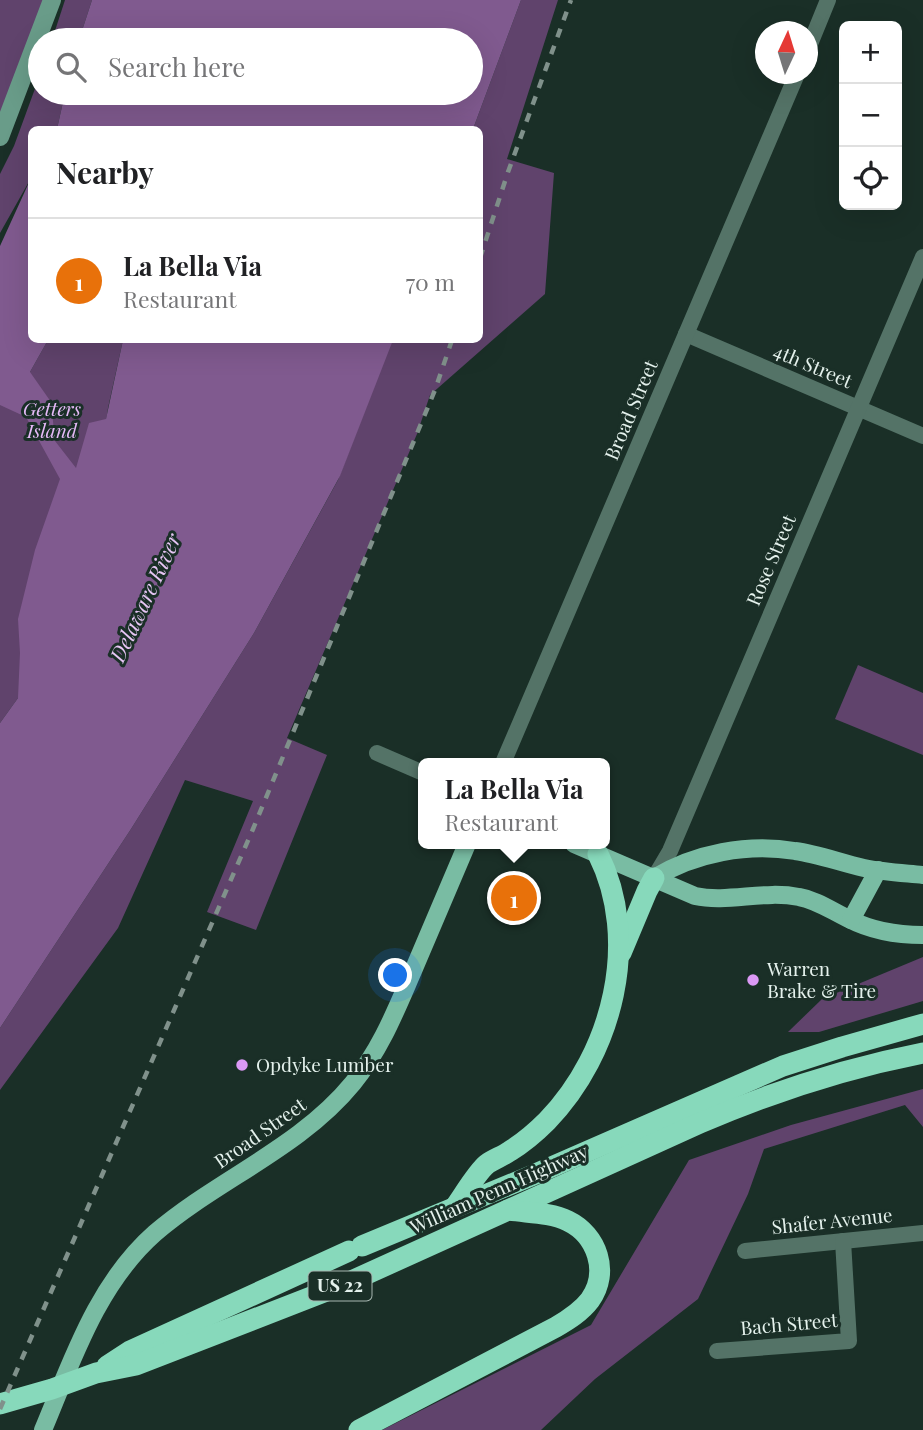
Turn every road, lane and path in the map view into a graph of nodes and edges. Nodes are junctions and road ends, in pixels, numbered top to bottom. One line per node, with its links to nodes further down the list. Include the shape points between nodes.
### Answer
1 (52, 0): 4 (main road)
2 (828, 0): 3 (street)
3 (818, 23)
4 (41, 28)
5 (28, 63): 7 (main road)
6 (793, 84): 9 (street, Broad Street)
7 (0, 137)
8 (923, 257): 10 (street, Rose Street)
9 (686, 334): 10 (street, 4th Street); 13 (street, Broad Street)
10 (858, 408): 11 (street, 4th Street); 20 (street, Rose Street, via 670,851)
11 (923, 436)
12 (377, 753): 14 (street)
13 (505, 758)
14 (418, 771)
15 (465, 849): 34 (main road, Broad Street, via 392,1021 364,1068 311,1125 145,1243 99,1304)
16 (586, 849): 17 (main road)
17 (598, 854): 20 (main road); 23 (highway, via 612,893)
18 (878, 870): 19 (main road); 20 (main road, via 795,850 756,848 689,861); 21 (main road)
19 (921, 873)
20 (654, 878): 21 (main road, via 702,897 803,897); 23 (highway)
21 (851, 920): 22 (main road, via 877,930)
22 (923, 934)
23 (618, 961): 26 (highway, via 604,1028 579,1079 541,1127 485,1165)
24 (923, 1024): 26 (highway, William Penn Highway / US 22, via 783,1066)
25 (923, 1053): 27 (highway, William Penn Highway / US 22, via 846,1071 754,1101)
26 (455, 1207): 32 (highway, William Penn Highway / US 22, via 130,1351)
27 (508, 1210): 32 (highway, William Penn Highway / US 22, via 312,1297 136,1365); 37 (highway, via 558,1217 587,1235 599,1262 599,1280 592,1297 556,1327)
28 (923, 1233): 29 (street, Shafer Avenue)
29 (843, 1241): 30 (street, Shafer Avenue); 31 (street, Bach Street, via 849,1341)
30 (745, 1251)
31 (717, 1351)
32 (96, 1373): 33 (highway, William Penn Highway / US 22)
33 (0, 1404)
34 (52, 1408): 35 (main road, Broad Street); 36 (main road)
35 (43, 1430)
36 (54, 1430)
37 (359, 1430)

